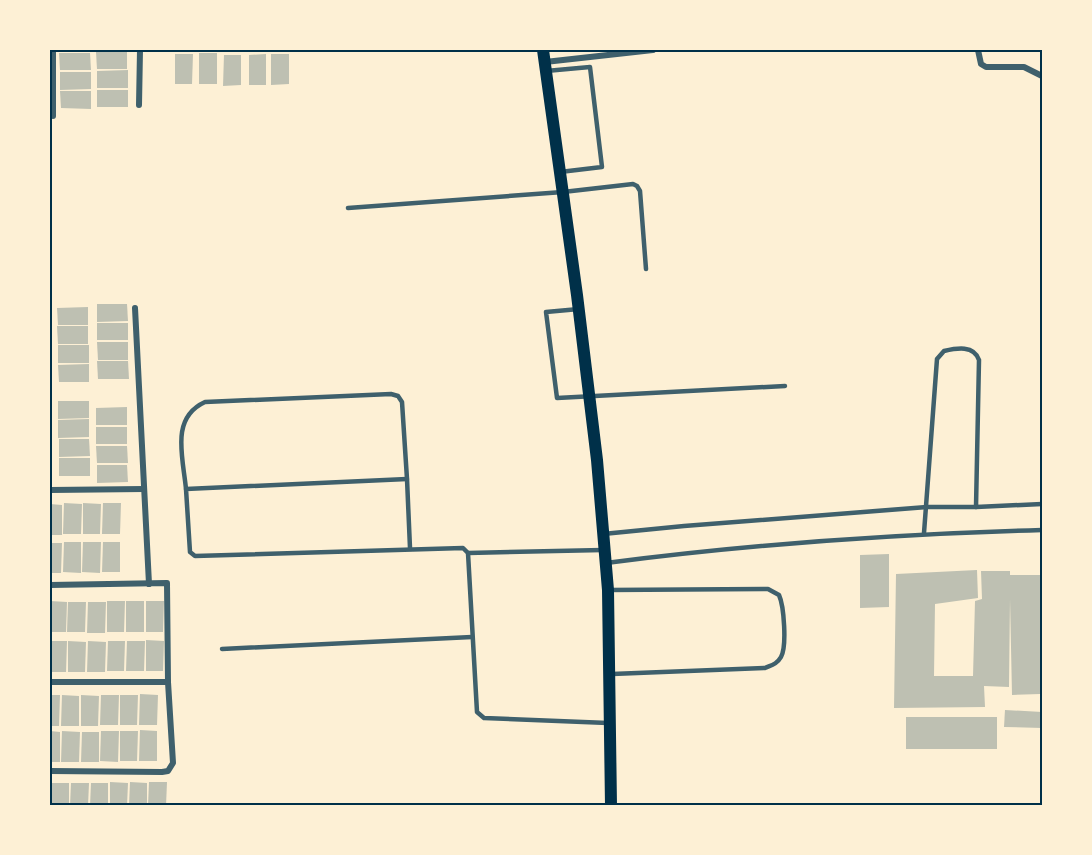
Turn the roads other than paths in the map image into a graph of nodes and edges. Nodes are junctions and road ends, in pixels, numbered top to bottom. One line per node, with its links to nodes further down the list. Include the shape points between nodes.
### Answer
1 (53, 50): 8 (street)
2 (140, 50): 7 (street)
3 (653, 50): 5 (street)
4 (978, 50): 6 (street, via 981,64 986,67 1024,67)
5 (545, 61): 9 (main road); 9 (lane, via 590,67 602,167)
6 (1042, 76)
7 (139, 105)
8 (53, 116)
9 (560, 172): 10 (main road)
10 (563, 192): 11 (lane); 12 (lane, via 637,186); 14 (main road)
11 (348, 208)
12 (646, 269)
13 (135, 308): 18 (street)
14 (579, 309): 16 (main road); 16 (lane, via 546,312 557,398)
15 (785, 386): 16 (lane)
16 (590, 396): 26 (main road)
17 (407, 479): 19 (lane); 19 (lane, via 402,402 398,396 380,394 205,402 194,407 180,433); 27 (lane)
18 (144, 489): 20 (street); 30 (street)
19 (186, 489): 27 (lane, via 190,552 195,556)
20 (50, 490)
21 (1042, 504): 23 (lane)
22 (927, 507): 23 (lane); 23 (lane, via 937,359 944,351 971,349 979,360); 25 (lane); 26 (lane)
23 (976, 507)
24 (1042, 530): 25 (lane)
25 (924, 533): 29 (lane)
26 (603, 534): 29 (main road)
27 (410, 548): 28 (lane, via 463,548)
28 (468, 553): 29 (lane); 33 (lane)
29 (606, 557): 32 (main road)
30 (149, 584): 31 (street); 37 (street, via 167,583)
31 (50, 585)
32 (608, 590): 35 (main road); 35 (lane, via 768,590 779,595 783,606 782,654 776,664 765,668)
33 (472, 637): 34 (lane); 38 (lane, via 479,716)
34 (222, 649)
35 (610, 674): 38 (main road)
36 (50, 682): 37 (street)
37 (168, 682): 39 (street, via 172,763 168,771)
38 (610, 723): 40 (main road)
39 (50, 771)
40 (612, 806)

